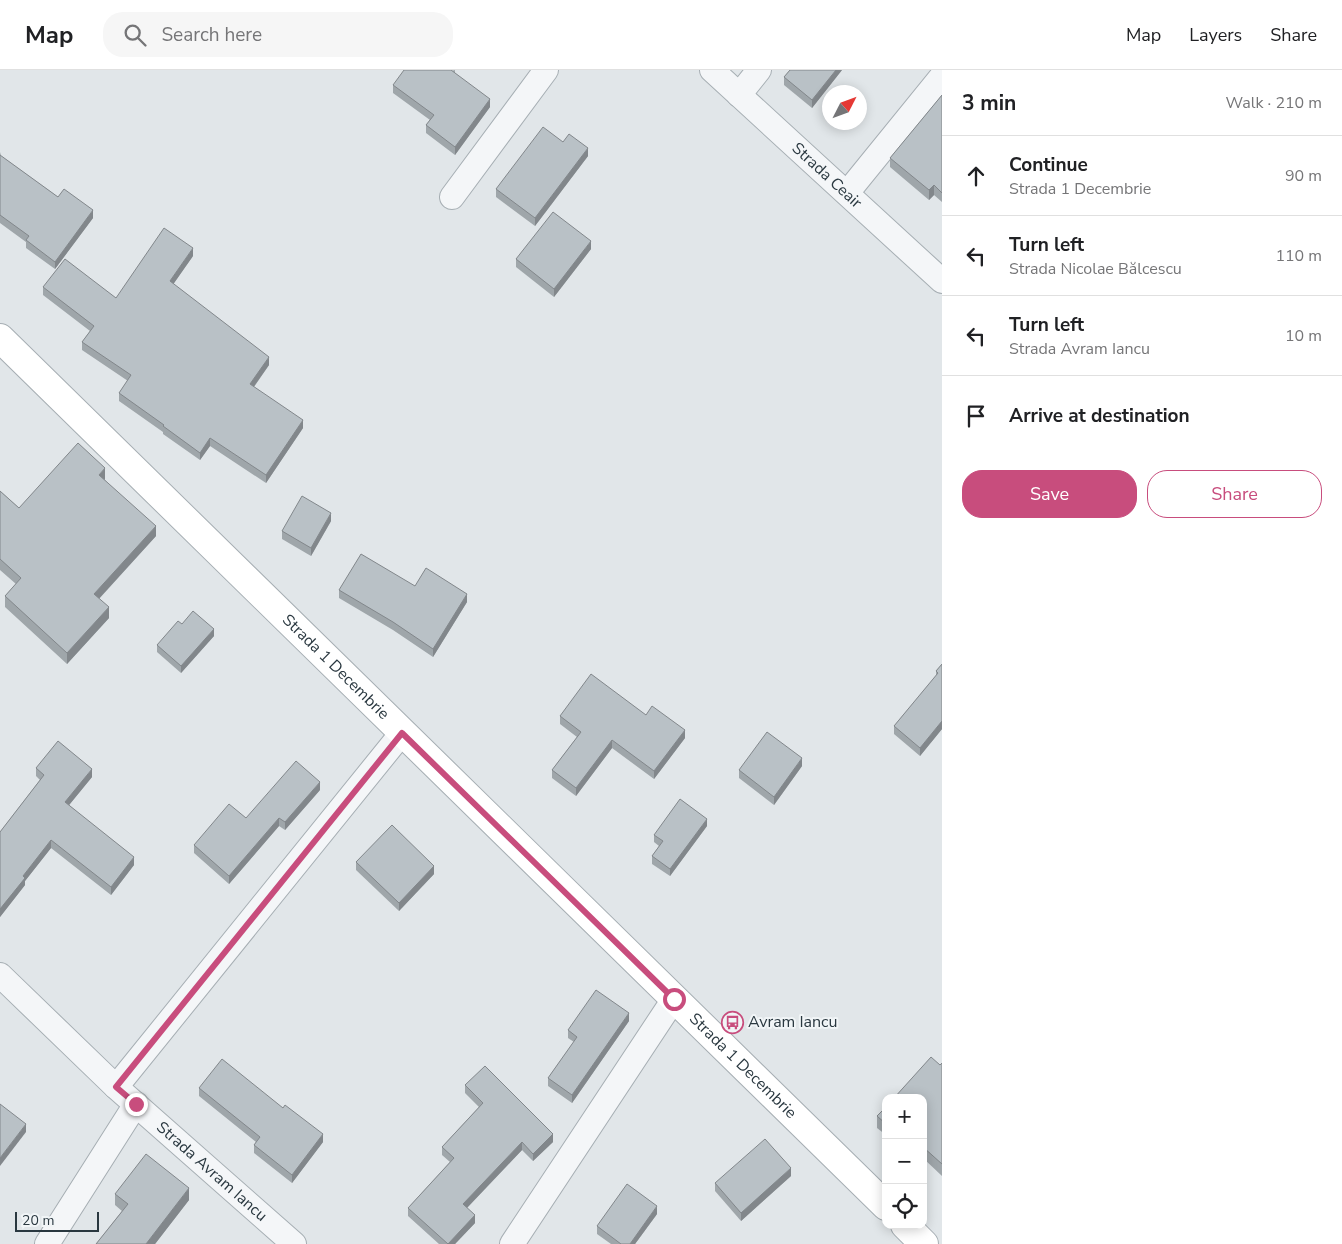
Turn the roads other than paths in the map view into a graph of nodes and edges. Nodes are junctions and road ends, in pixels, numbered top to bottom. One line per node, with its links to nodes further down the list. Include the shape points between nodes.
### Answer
1 (546, 70): 7 (street)
2 (712, 70): 5 (street, Strada Ceair)
3 (759, 70): 5 (street)
4 (942, 76): 6 (street)
5 (739, 94): 6 (street, Strada Ceair)
6 (847, 194): 8 (street, Strada Ceair)
7 (452, 197)
8 (942, 281)
9 (0, 338): 10 (main road, Strada 1 Decembrie)
10 (402, 733): 12 (main road, Strada 1 Decembrie); 13 (street)
11 (0, 975): 13 (street, Strada Avram Iancu)
12 (674, 999): 15 (main road, Strada 1 Decembrie); 19 (street)
13 (116, 1087): 14 (street, Strada Avram Iancu)
14 (136, 1104): 17 (street); 18 (street, Strada Avram Iancu)
15 (882, 1202)
16 (909, 1229): 20 (main road)
17 (48, 1244)
18 (294, 1244)
19 (512, 1244)
20 (924, 1244)

